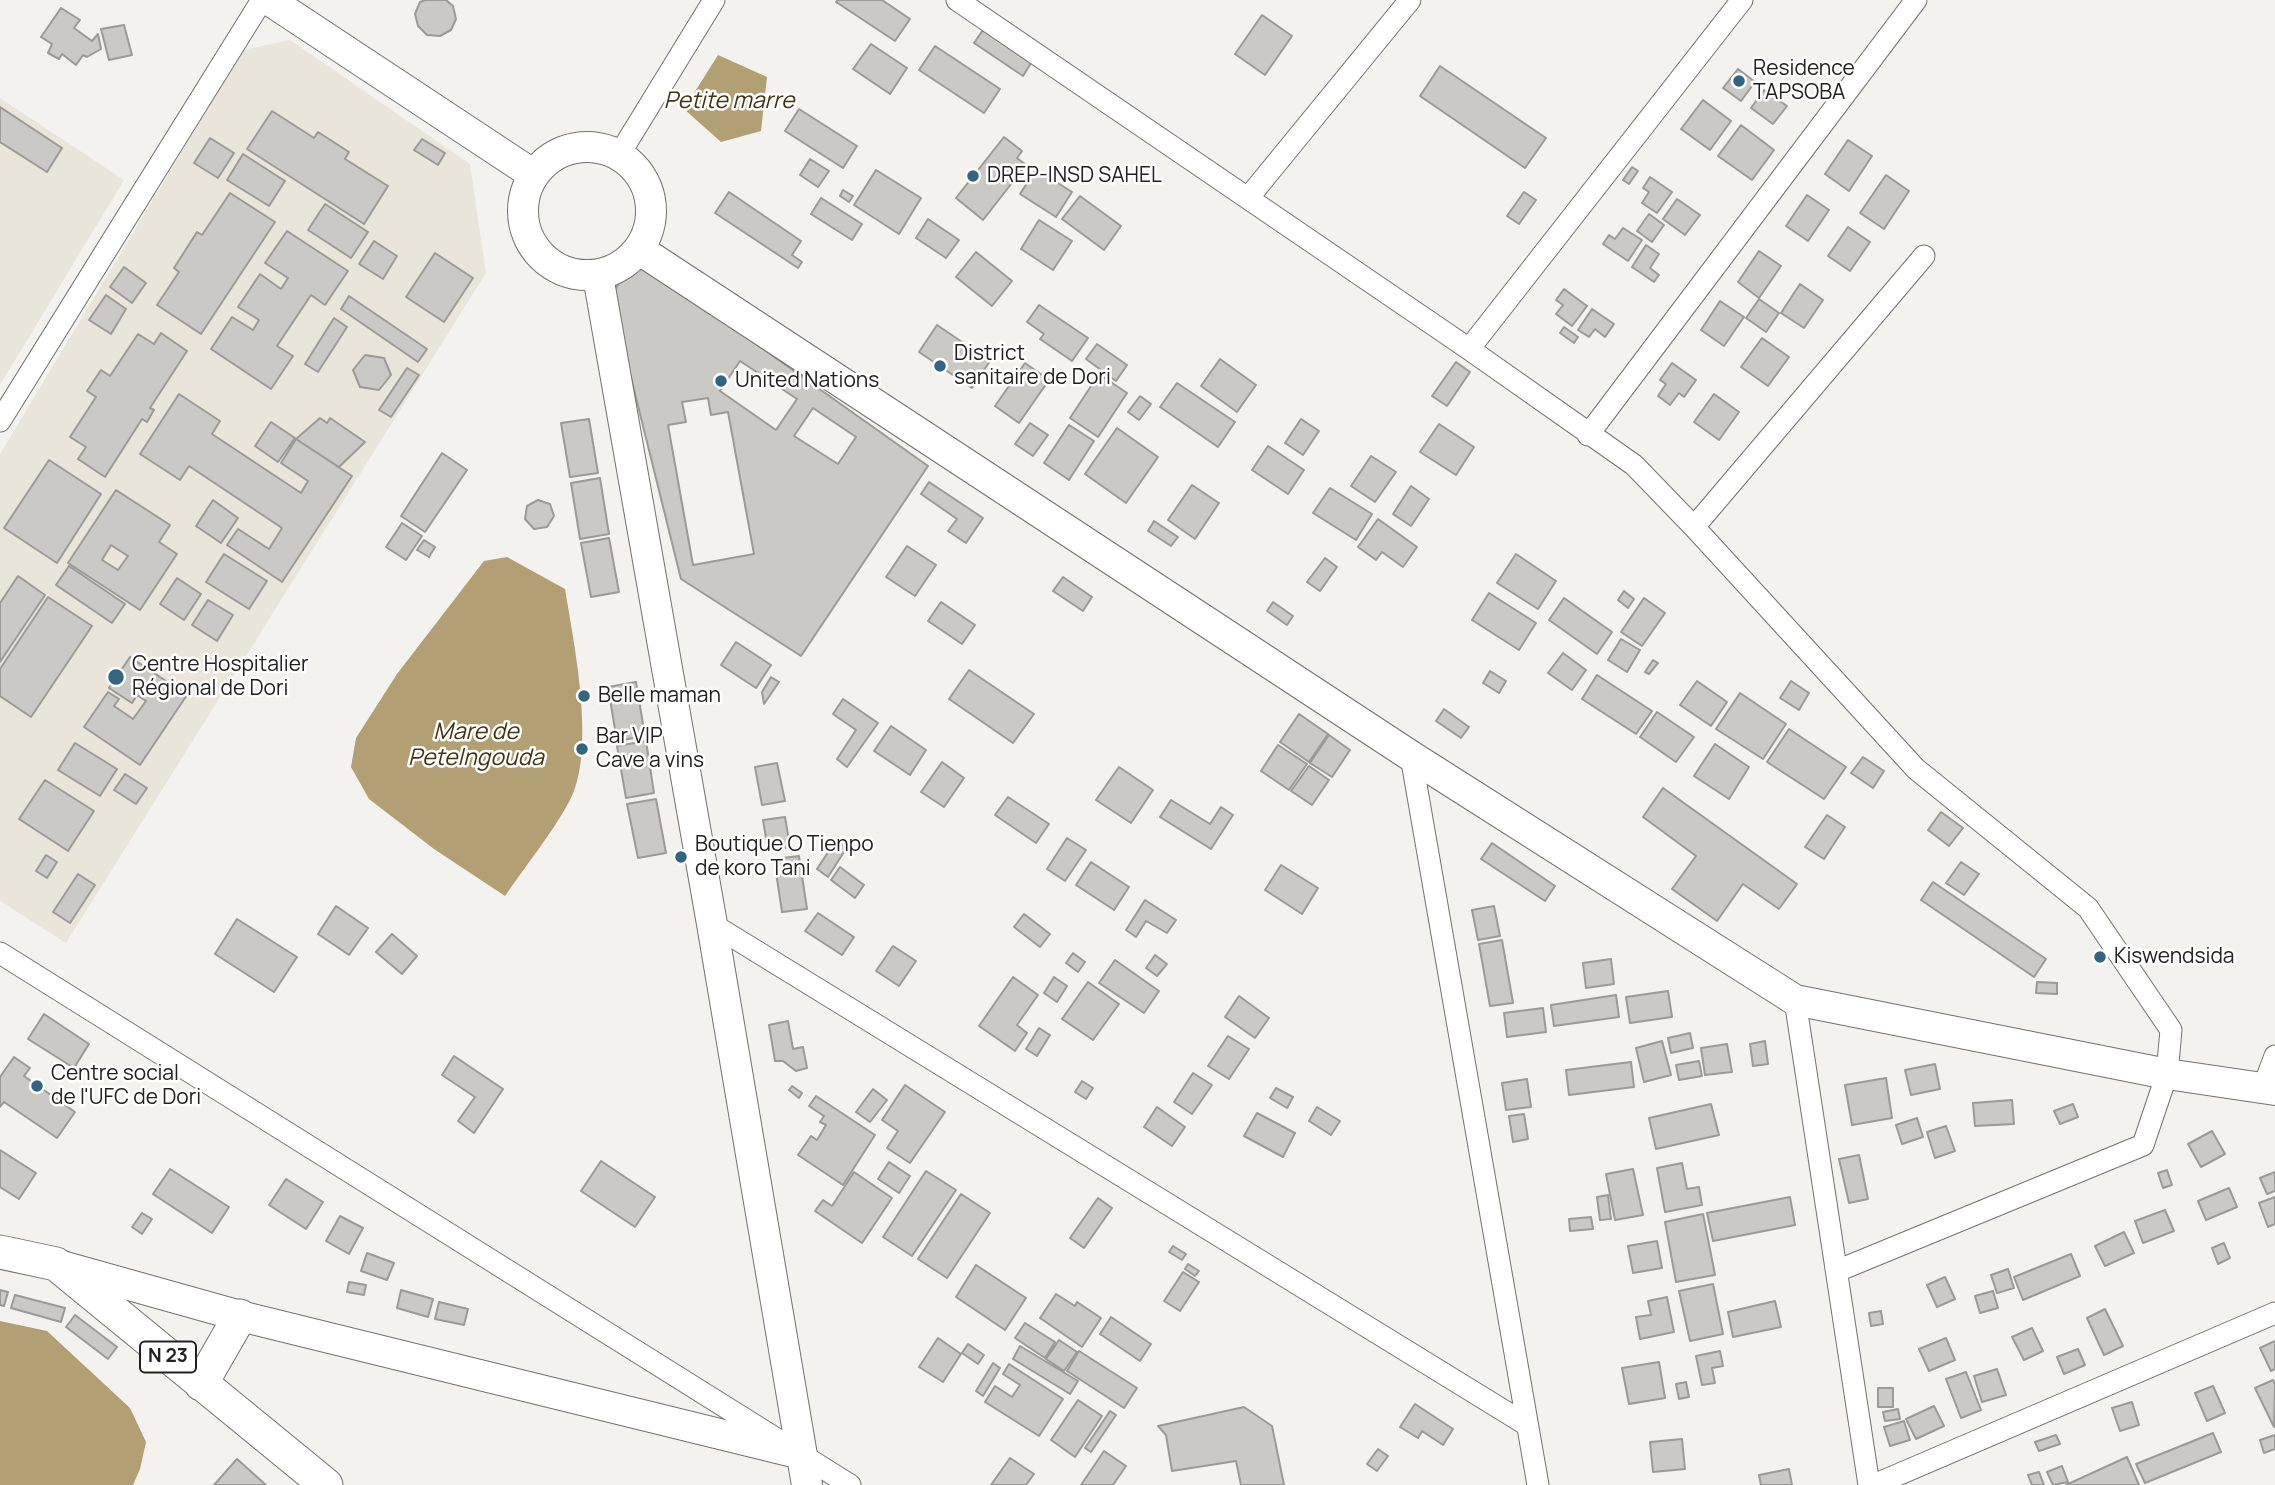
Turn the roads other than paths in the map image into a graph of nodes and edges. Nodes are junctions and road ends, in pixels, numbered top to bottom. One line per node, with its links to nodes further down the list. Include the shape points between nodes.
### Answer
1 (262, 0): 15 (street)
2 (269, 0): 9 (main road)
3 (714, 0): 8 (street)
4 (957, 0): 10 (street)
5 (1410, 0): 10 (street)
6 (1742, 0): 14 (street)
7 (1916, 0): 16 (street)
8 (620, 155): 9 (main road, via 602,148 563,151); 11 (main road, via 648,188 650,230)
9 (534, 175): 13 (main road, via 524,198 523,223 533,246 550,264 573,274)
10 (1248, 198): 14 (street)
11 (640, 250): 13 (main road, via 621,267); 18 (main road)
12 (1924, 256): 17 (street)
13 (597, 275): 19 (main road)
14 (1469, 349): 16 (street)
15 (0, 421)
16 (1588, 435): 17 (street, via 1634,465)
17 (1694, 527): 23 (street, via 1916,769 2088,908 2171,1030)
18 (1411, 756): 21 (main road); 31 (street)
19 (712, 924): 31 (street); 32 (main road)
20 (0, 953): 32 (street)
21 (1795, 1000): 23 (main road); 27 (street)
22 (2275, 1056): 24 (street)
23 (2167, 1074): 24 (main road); 27 (street, via 2143,1145)
24 (2269, 1089)
25 (0, 1252): 26 (main road, N 23)
26 (56, 1264): 29 (main road); 30 (main road, N 23)
27 (1836, 1271): 37 (street)
28 (2275, 1313): 37 (street)
29 (240, 1316): 30 (main road); 32 (main road)
30 (201, 1384): 33 (main road, N 23)
31 (1527, 1425): 36 (street)
32 (801, 1454): 34 (main road); 35 (street)
33 (326, 1485)
34 (807, 1485)
35 (850, 1485)
36 (1538, 1485)
37 (1872, 1485)

